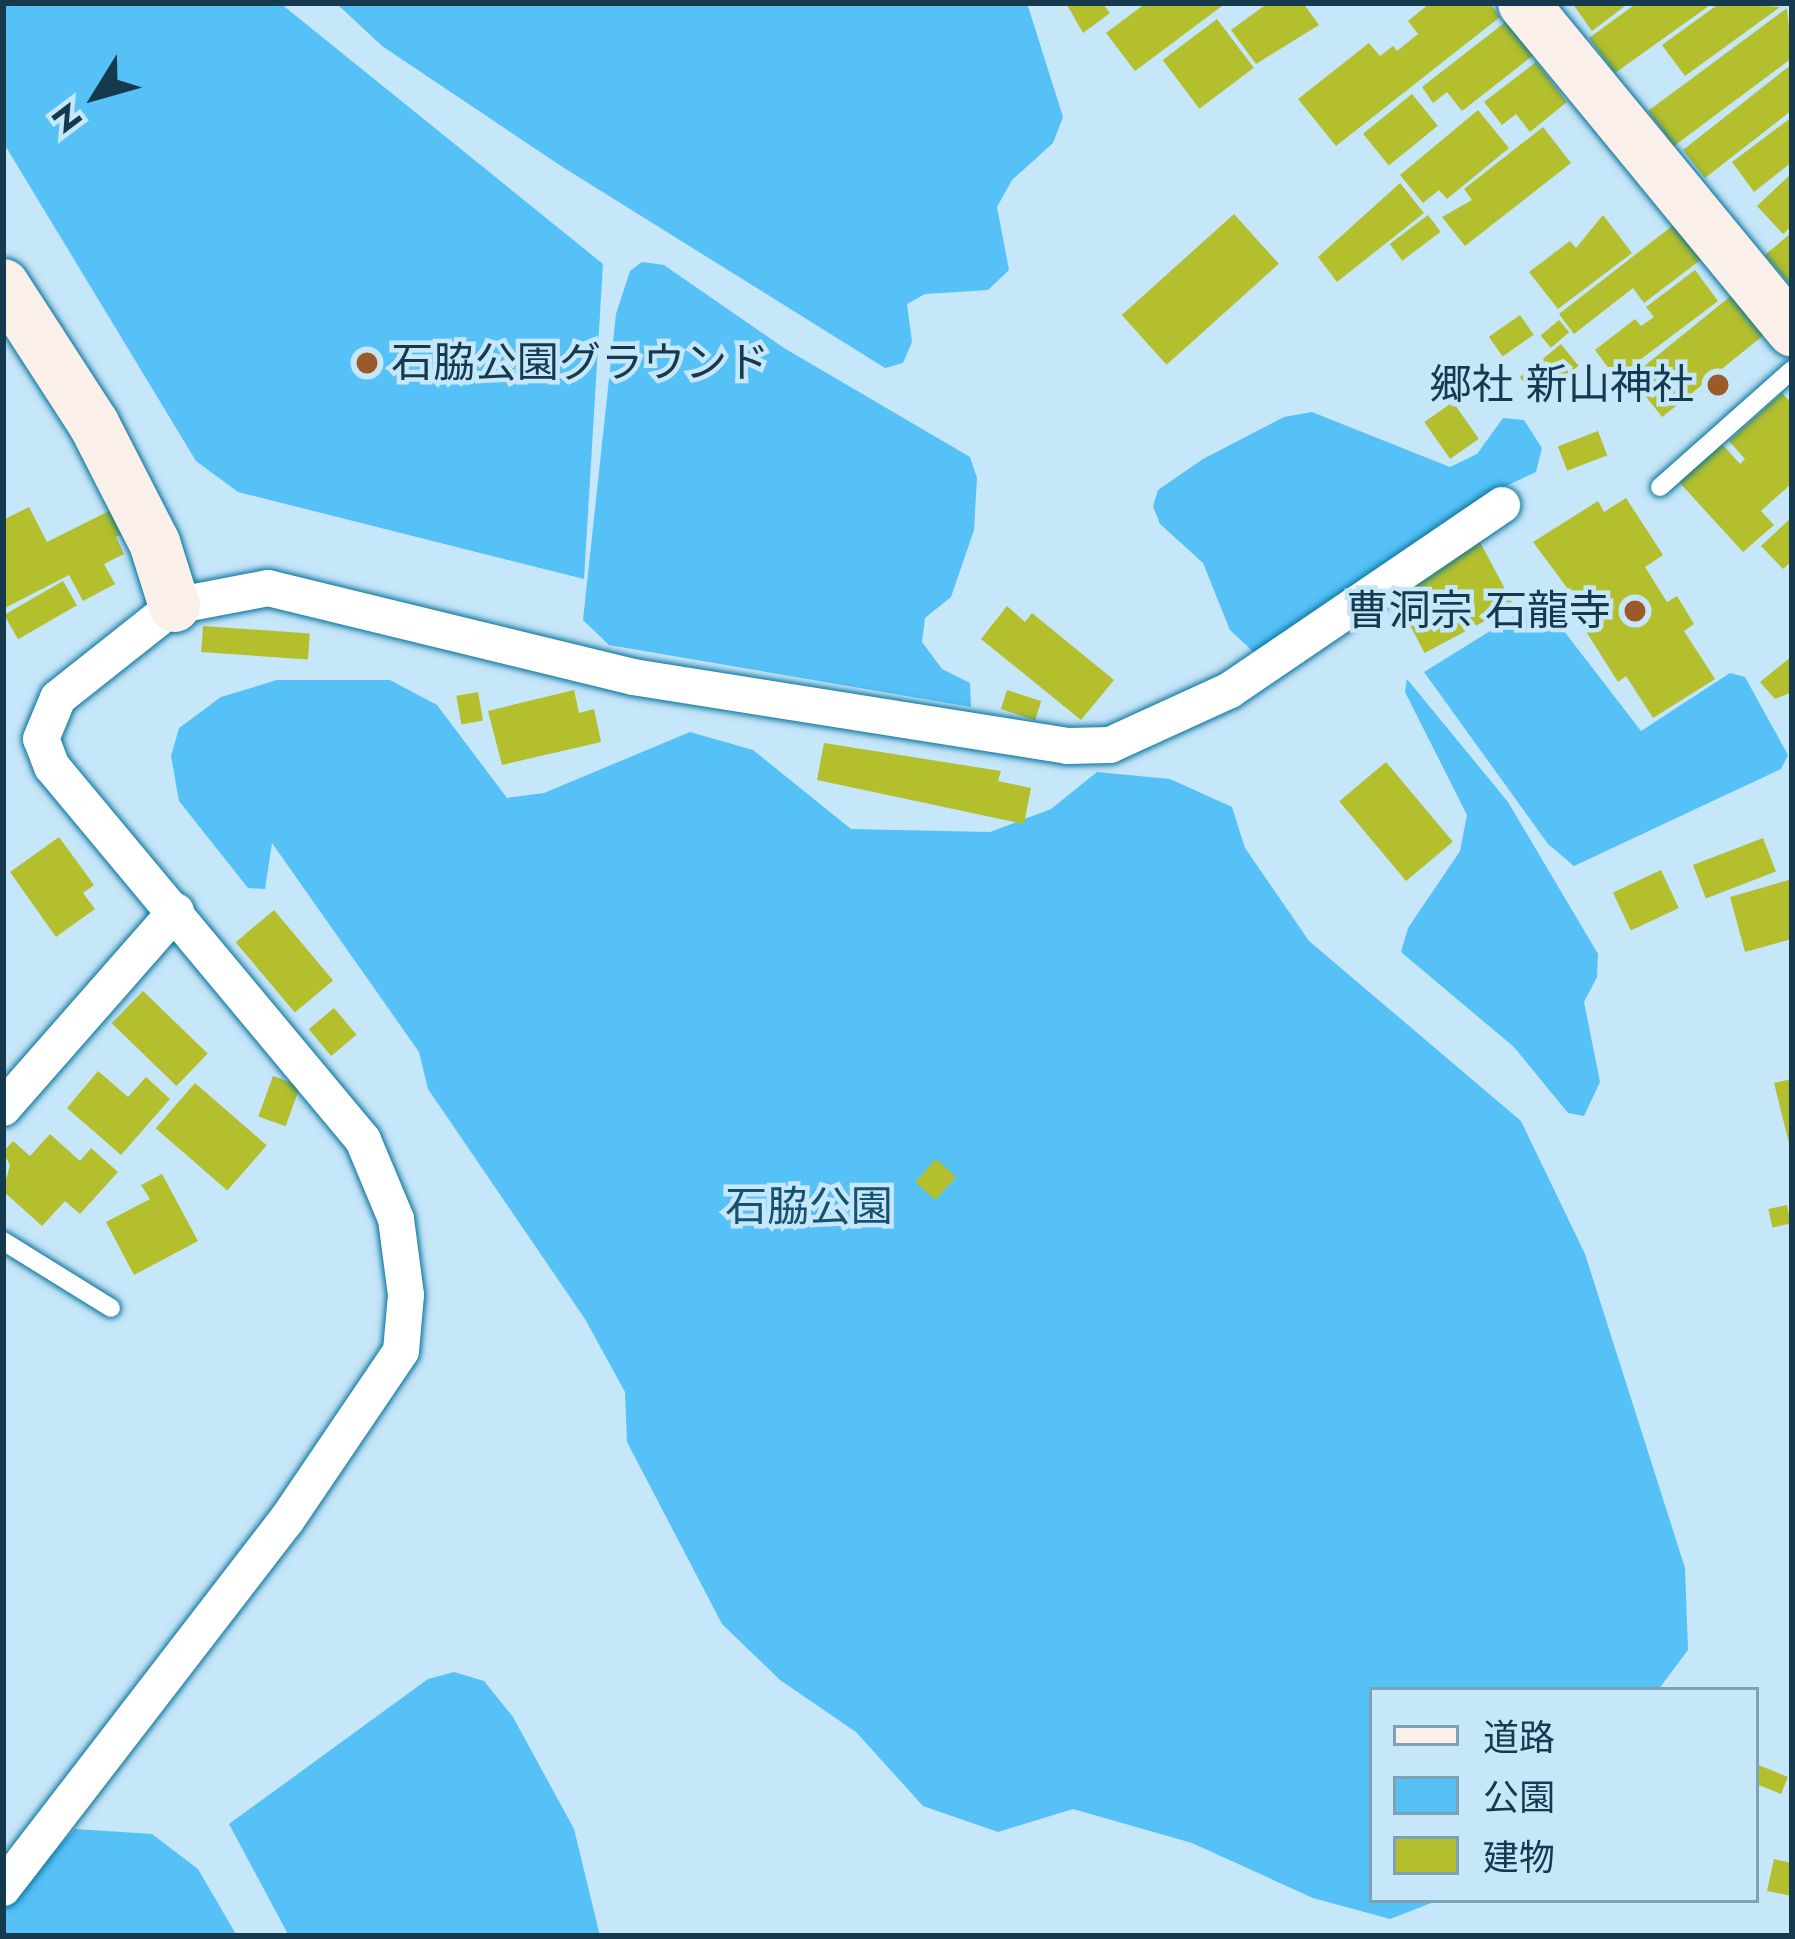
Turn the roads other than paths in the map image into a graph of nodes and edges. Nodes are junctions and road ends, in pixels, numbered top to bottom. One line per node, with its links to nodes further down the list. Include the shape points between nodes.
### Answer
1 (1523, 3): 3 (street)
2 (3, 284): 7 (street, via 93,423 154,542)
3 (1792, 331)
4 (1792, 370): 5 (lane)
5 (1660, 487)
6 (1502, 505): 7 (street, via 1230,690 1110,745 1067,746 633,676 268,587)
7 (174, 606): 8 (street, via 58,698 40,739 79,802)
8 (176, 911): 9 (street); 12 (street, via 363,1140 396,1219 406,1295 401,1351 273,1538)
9 (3, 1108)
10 (3, 1241): 11 (lane)
11 (111, 1308)
12 (3, 1888)

